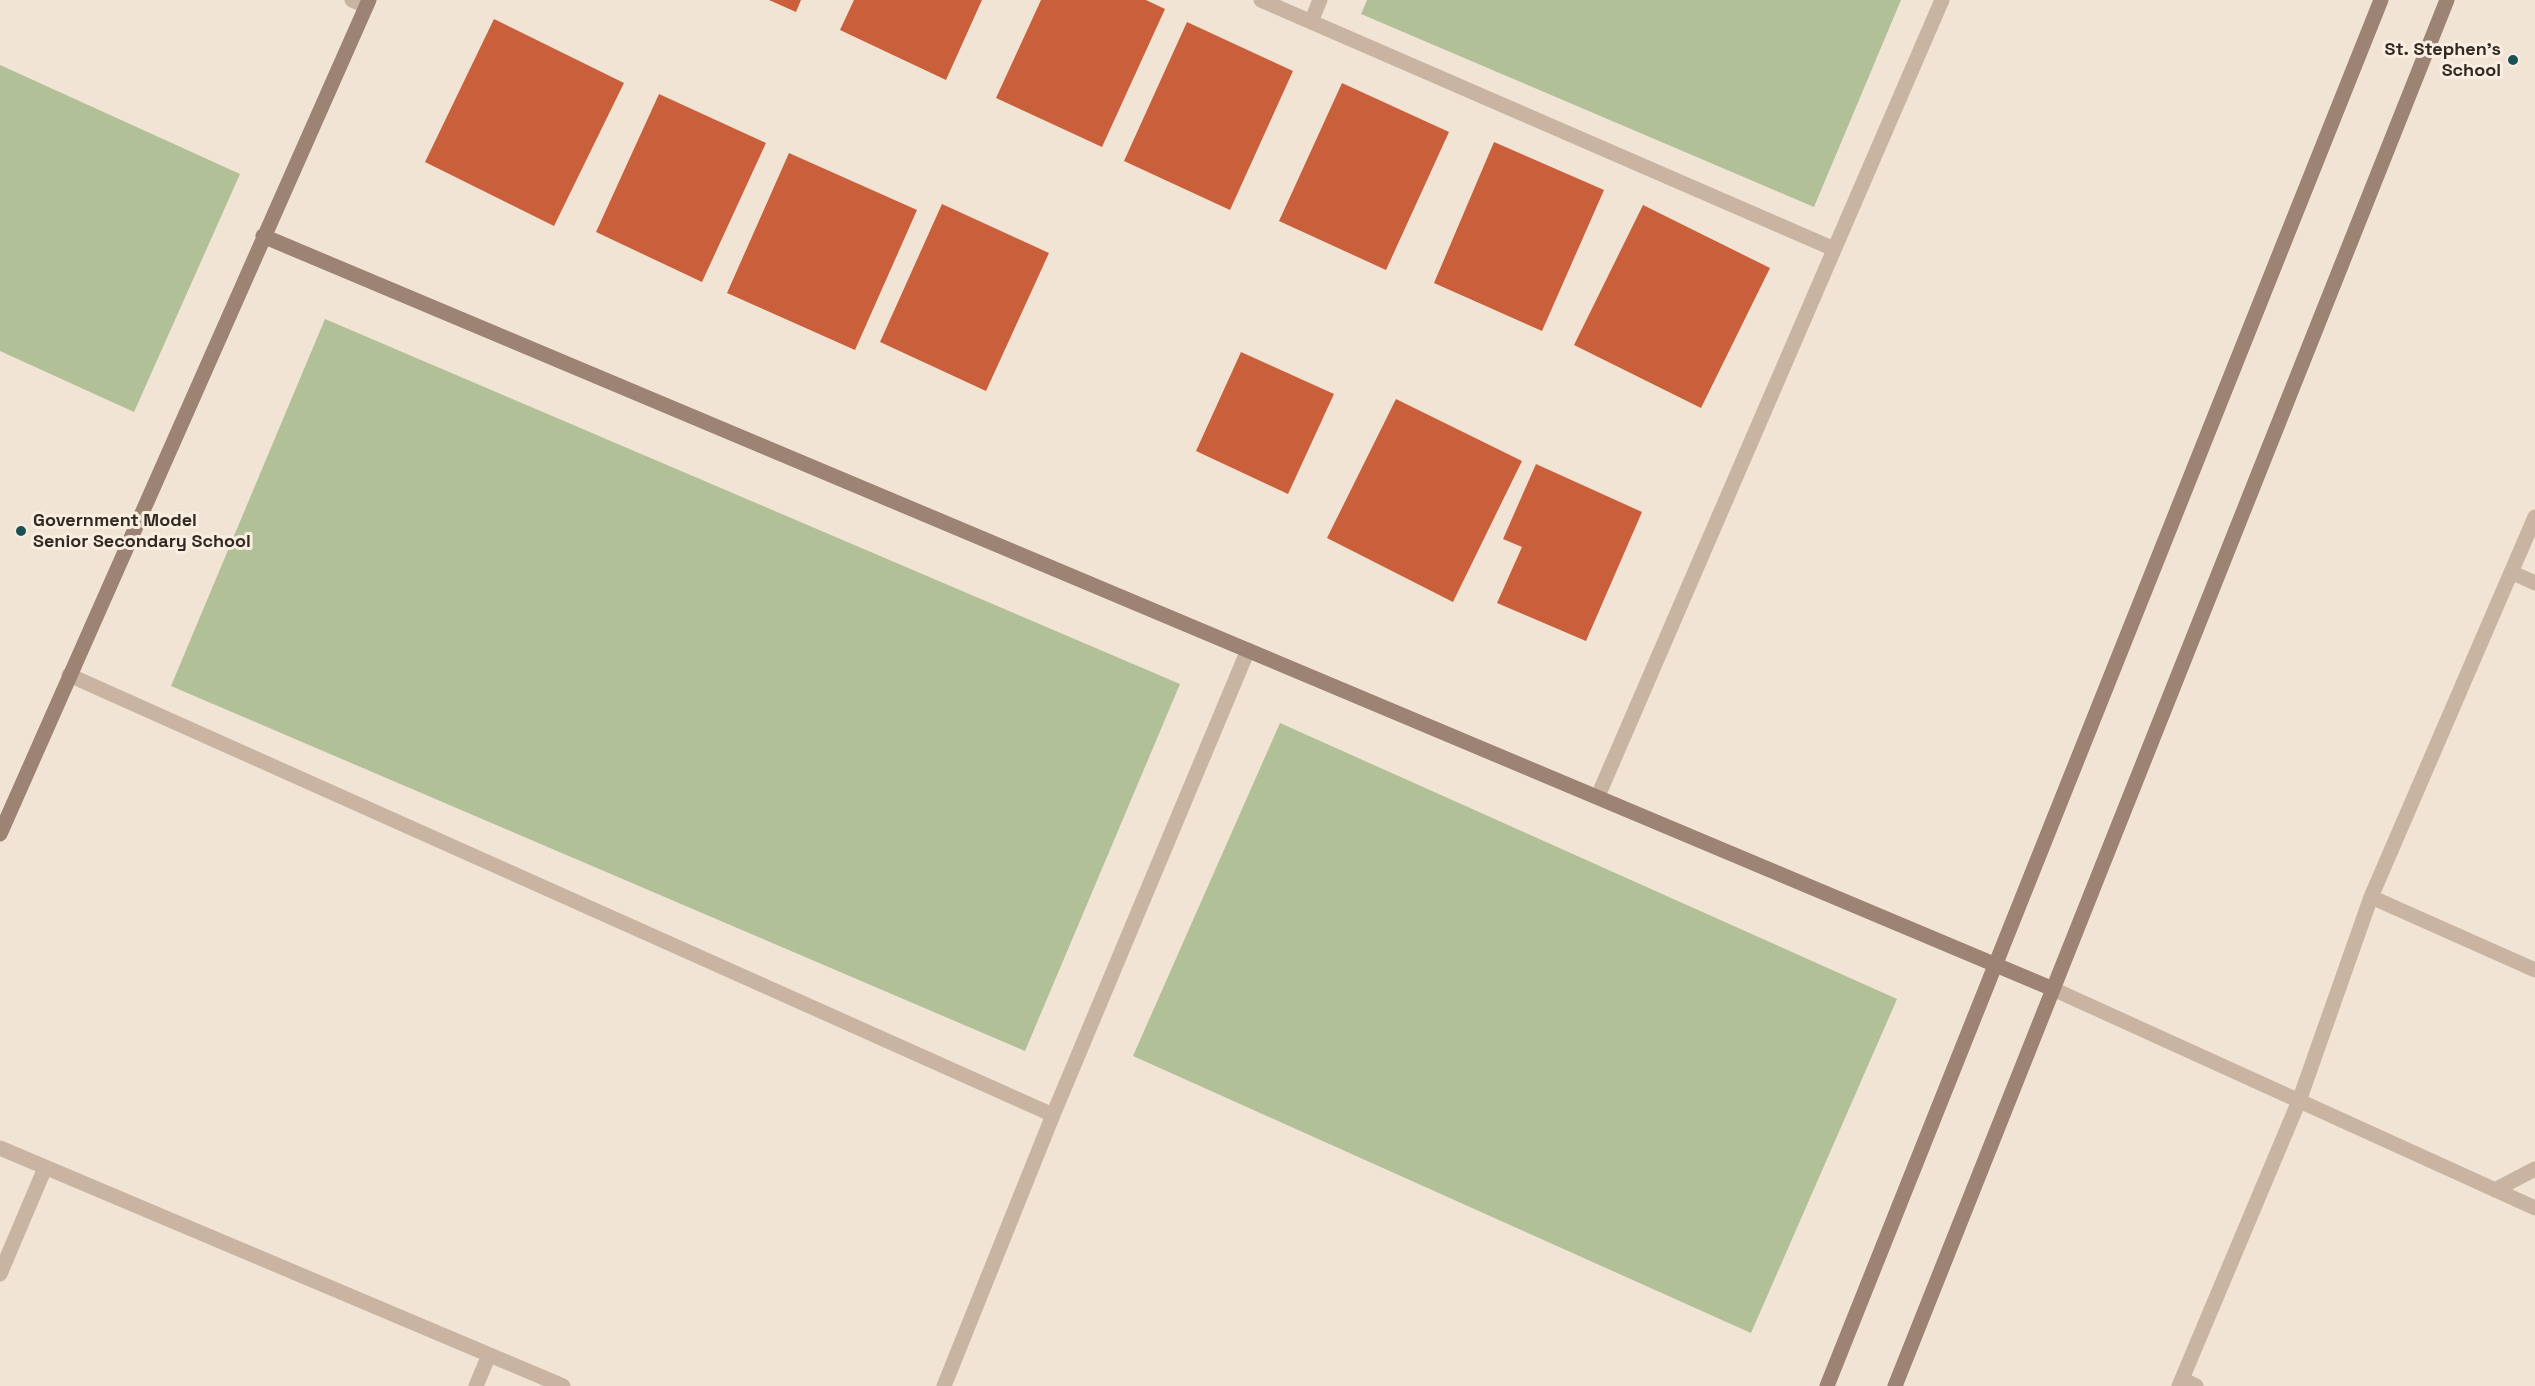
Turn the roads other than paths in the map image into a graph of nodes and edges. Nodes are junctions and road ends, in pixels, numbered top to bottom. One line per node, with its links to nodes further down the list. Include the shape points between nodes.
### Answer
1 (1262, 0): 7 (street)
2 (1320, 0): 7 (street)
3 (1942, 0): 9 (street)
4 (2381, 0): 18 (main road)
5 (2447, 0): 20 (main road)
6 (362, 2): 8 (main road)
7 (1311, 21): 9 (street)
8 (263, 236): 13 (main road); 14 (main road)
9 (1834, 249): 15 (street)
10 (2535, 517): 11 (street)
11 (2511, 572): 12 (street); 17 (street)
12 (2535, 583)
13 (1248, 650): 15 (main road); 22 (street)
14 (69, 675): 16 (main road); 22 (street)
15 (1598, 796): 18 (main road)
16 (0, 834)
17 (2371, 897): 19 (street); 21 (street)
18 (1996, 963): 20 (main road); 34 (main road)
19 (2535, 970)
20 (2053, 989): 21 (street); 35 (main road)
21 (2299, 1101): 26 (street); 30 (street)
22 (1053, 1115): 33 (street)
23 (0, 1148): 24 (street)
24 (45, 1168): 28 (street); 29 (street)
25 (2535, 1169): 26 (street)
26 (2495, 1190): 27 (street)
27 (2535, 1208)
28 (0, 1274)
29 (489, 1355): 31 (street); 32 (street)
30 (2186, 1384)
31 (476, 1386)
32 (563, 1386)
33 (944, 1386)
34 (1827, 1386)
35 (1895, 1386)

